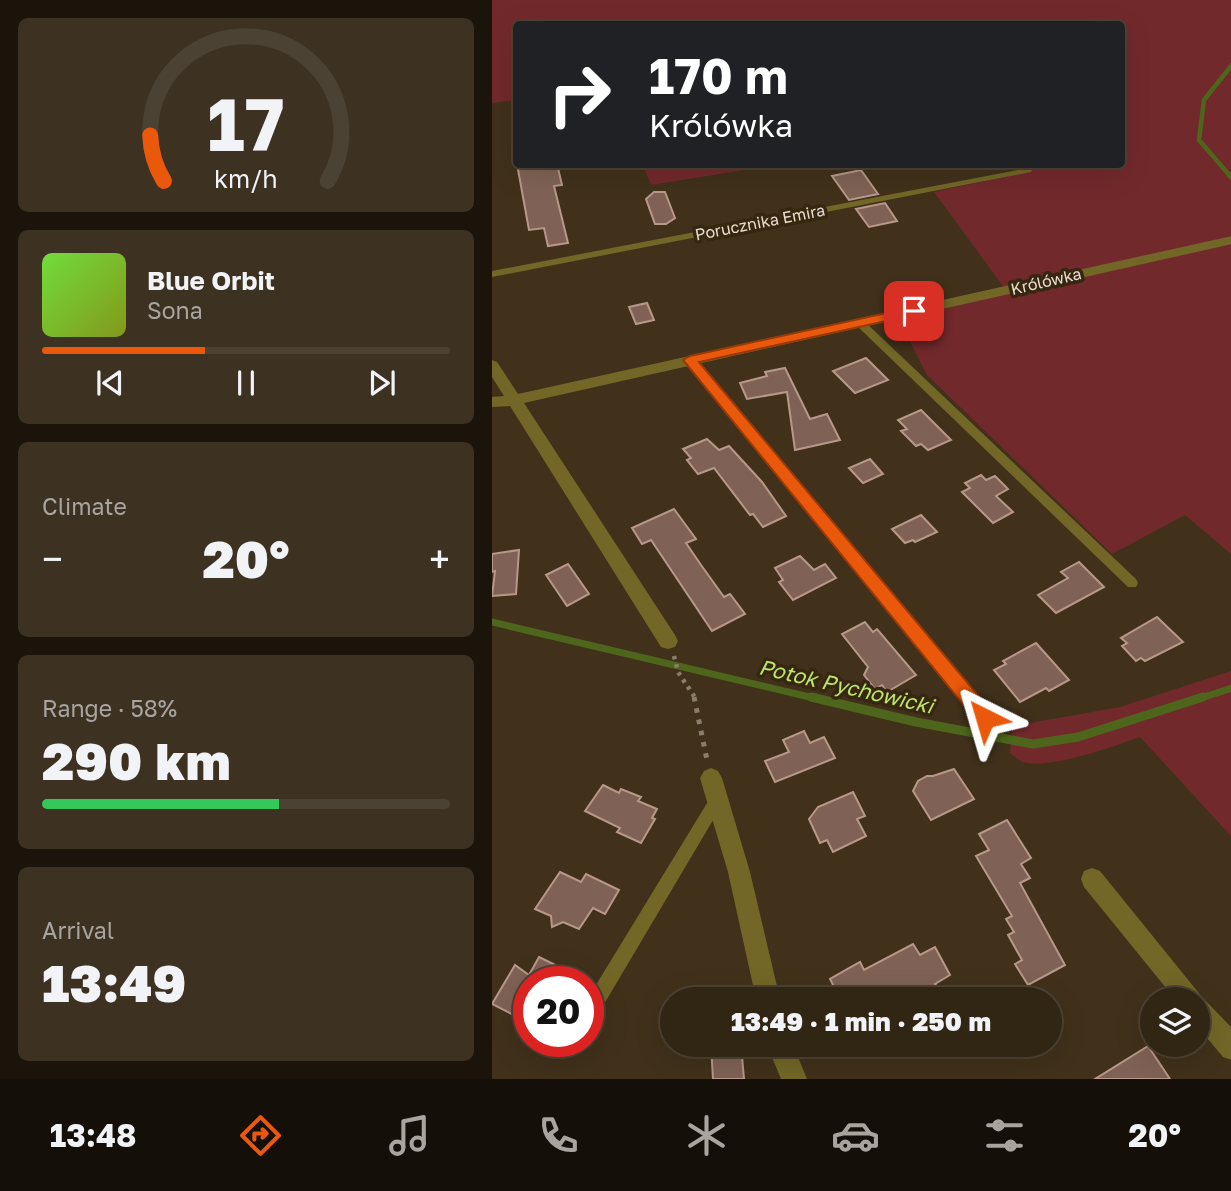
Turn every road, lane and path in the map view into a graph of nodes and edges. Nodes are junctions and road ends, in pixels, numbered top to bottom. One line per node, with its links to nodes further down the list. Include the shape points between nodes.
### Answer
1 (1028, 170): 3 (lane, Porucznika Emira)
2 (1231, 240): 4 (street, Królówka)
3 (492, 274)
4 (860, 323): 5 (street, Królówka); 9 (lane)
5 (690, 360): 7 (street, Królówka); 11 (lane)
6 (492, 365): 7 (street)
7 (515, 400): 8 (street, Królówka); 10 (street)
8 (492, 402)
9 (1132, 583)
10 (672, 649): 12 (path, via 678,672 697,701)
11 (985, 718)
12 (714, 789): 14 (lane); 15 (street)
13 (1092, 879): 16 (street)
14 (604, 986)
15 (765, 987)
16 (1181, 987)
17 (1210, 1023): 18 (street)
18 (1231, 1048)
19 (785, 1057): 20 (street)
20 (795, 1079)

